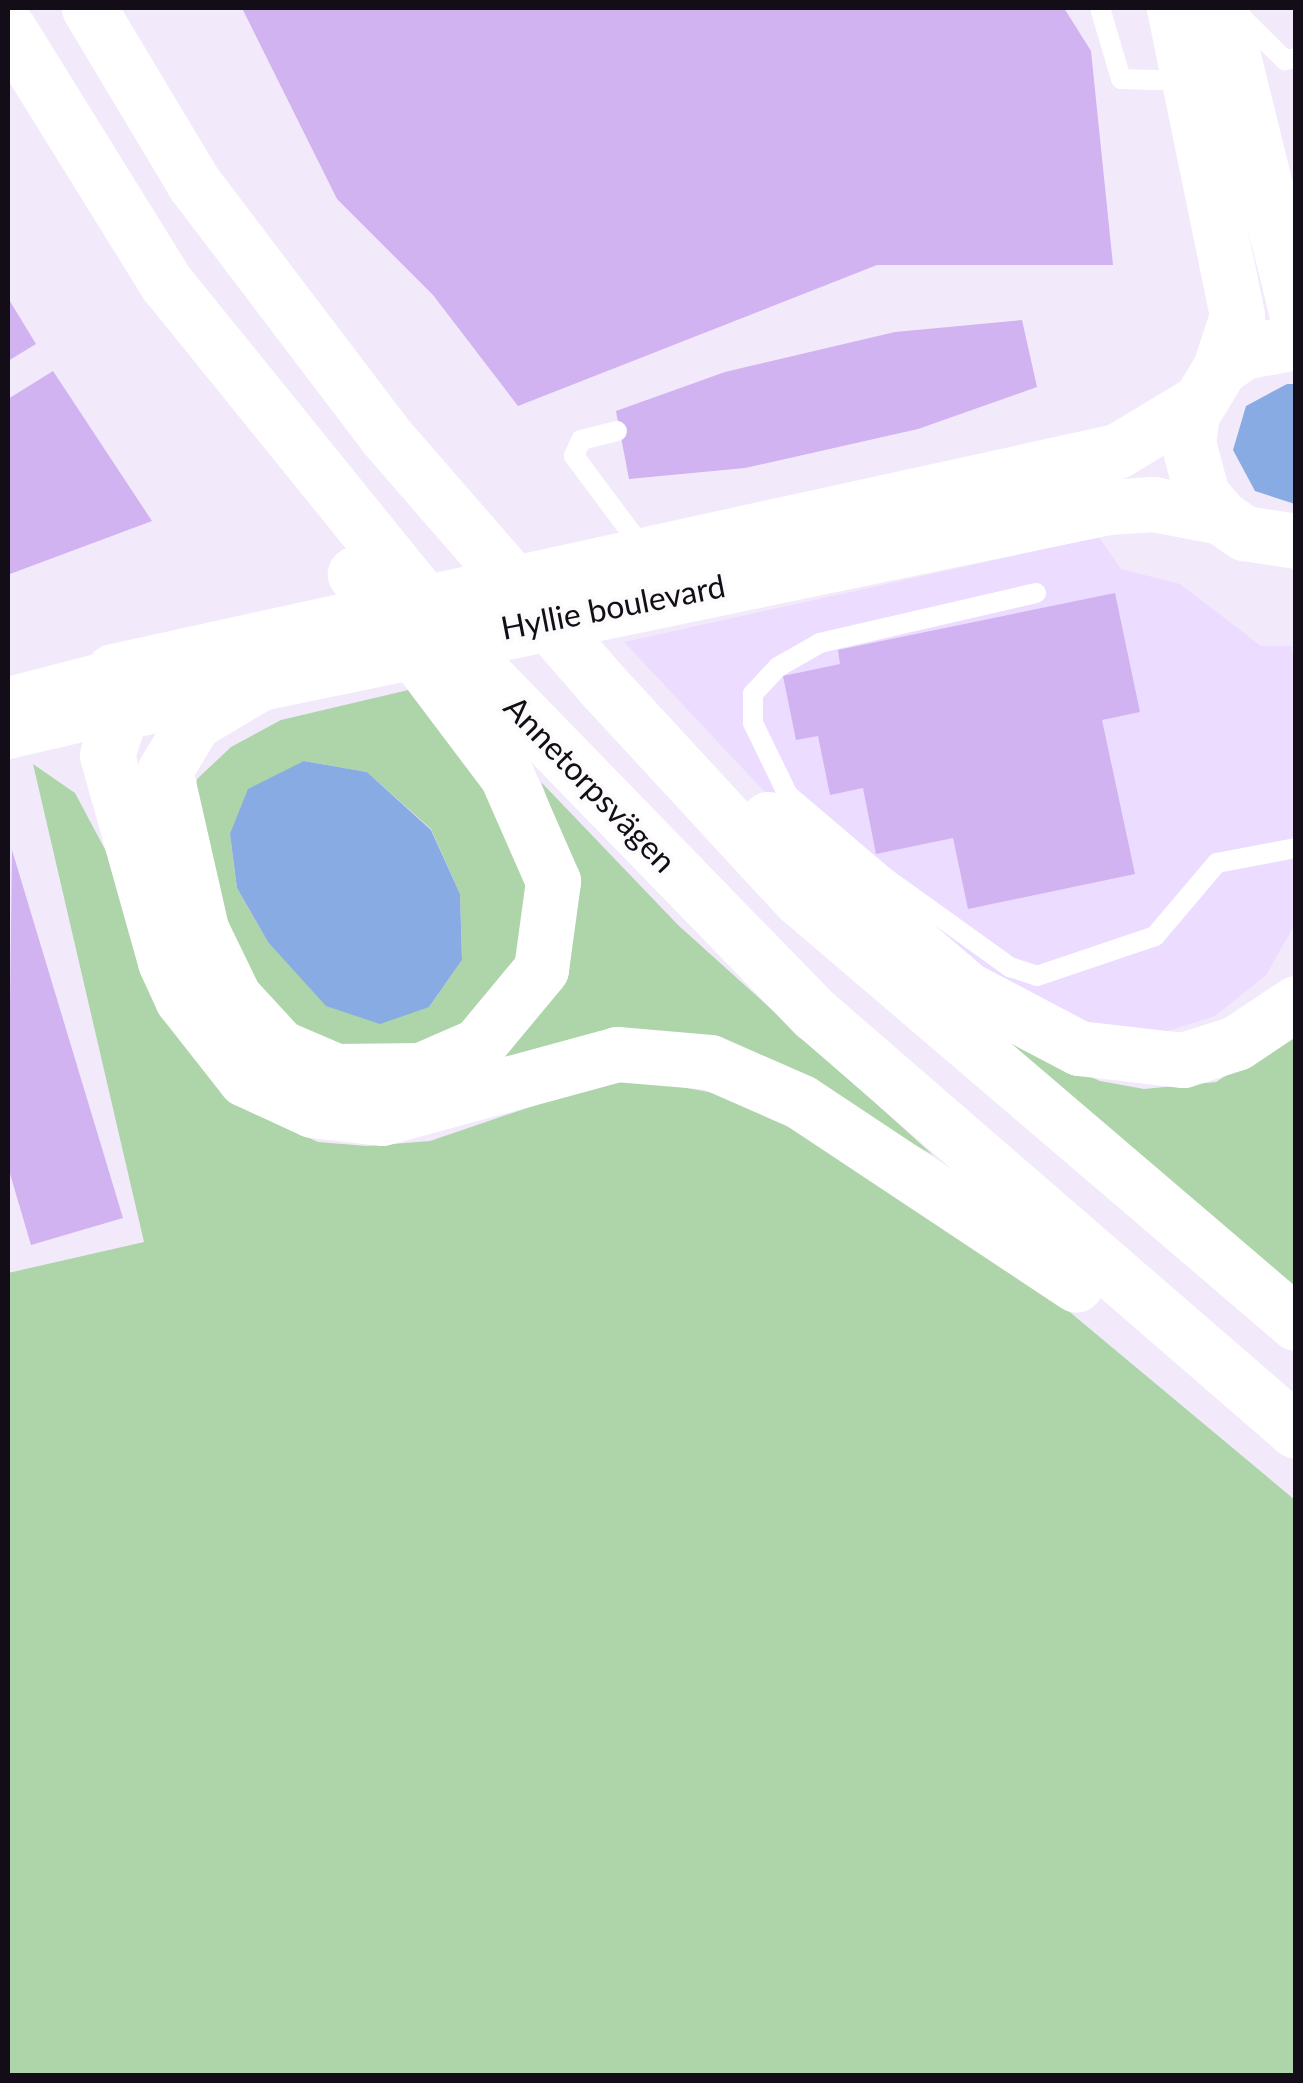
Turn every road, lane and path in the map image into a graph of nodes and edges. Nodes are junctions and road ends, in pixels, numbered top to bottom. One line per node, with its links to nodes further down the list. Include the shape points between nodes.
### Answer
1 (89, 8): 14 (main road, via 193,182)
2 (1100, 8): 8 (lane, via 1120,79)
3 (1174, 8): 8 (main road)
4 (1221, 8): 10 (main road)
5 (1232, 8): 7 (lane, via 1285,60)
6 (8, 28): 9 (main road, Annetorpsvägen)
7 (1296, 58)
8 (1190, 82): 12 (main road, via 1238,316)
9 (167, 284): 23 (main road, via 209,382 530,816 554,912 526,996 478,1045 421,1070 336,1071 280,1047 216,966); 29 (main road, Annetorpsvägen, via 478,668 816,1016)
10 (1296, 310)
11 (1296, 342): 12 (main road, Hyllie boulevard, via 1243,352)
12 (1209, 386): 15 (main road, via 1191,469); 16 (main road, Hyllie boulevard, via 1117,452)
13 (617, 431): 16 (lane, via 581,440 574,456)
14 (384, 434): 27 (main road, via 784,835 966,989 1114,1058 1183,1060); 28 (main road, via 799,898)
15 (1253, 530): 16 (main road, Hyllie boulevard, via 1108,507); 17 (main road)
16 (645, 571): 19 (main road, Hyllie boulevard)
17 (1296, 582)
18 (1036, 592): 24 (lane, via 820,643 778,667 752,694 753,723 788,795 886,878 1010,967 1037,976 1155,936 1217,864)
19 (280, 662): 20 (main road, Hyllie boulevard); 23 (main road, via 194,722)
20 (117, 692): 21 (street, Hyllie boulevard); 22 (street, Hyllie boulevard); 23 (main road, via 152,737); 30 (main road, via 107,755 166,962 182,999 245,1078 312,1110 382,1118 617,1054 710,1062 802,1102 1033,1250)
21 (8, 698)
22 (8, 738)
23 (165, 770)
24 (1296, 848)
25 (1296, 976): 27 (main road)
26 (1296, 1003): 27 (main road)
27 (1236, 1043)
28 (1296, 1322)
29 (1296, 1430)
30 (1296, 1463)

